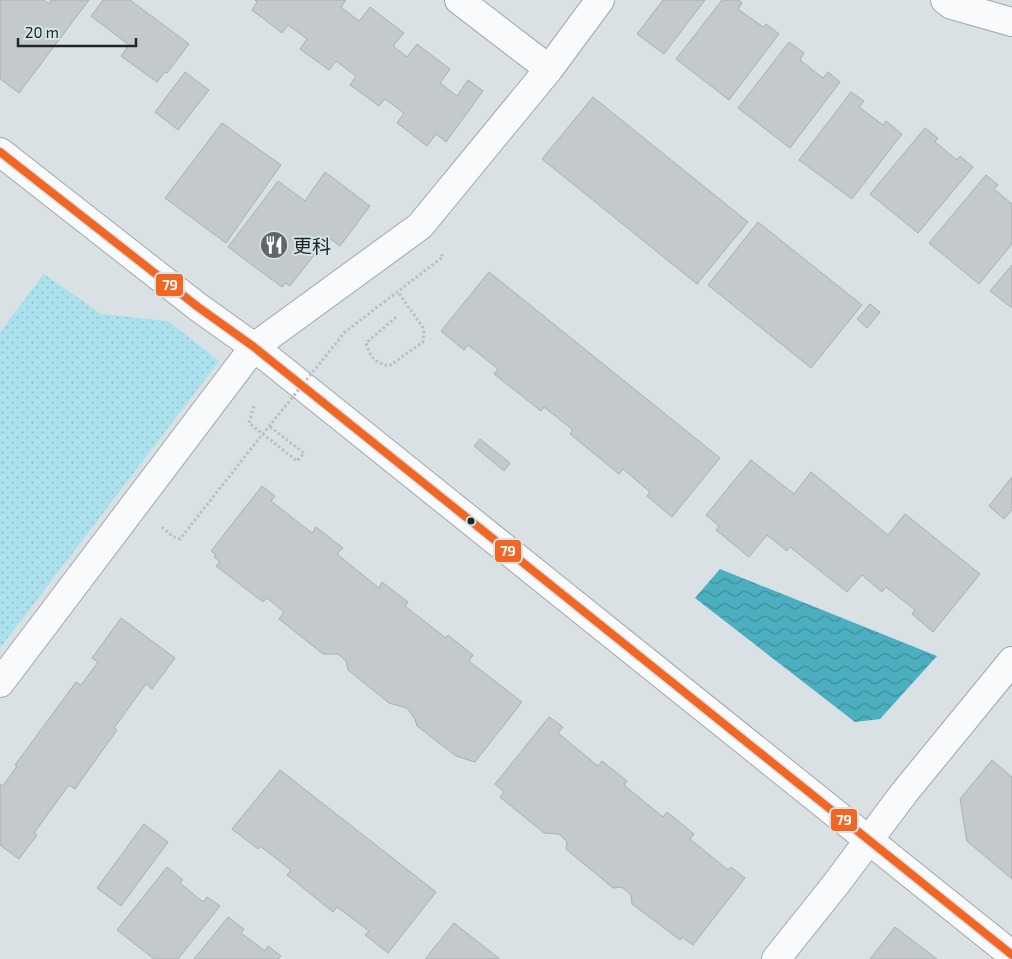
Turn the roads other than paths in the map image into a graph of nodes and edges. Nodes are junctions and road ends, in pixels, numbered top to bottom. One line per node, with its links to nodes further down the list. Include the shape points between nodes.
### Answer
1 (459, 0): 5 (street)
2 (600, 0): 5 (street)
3 (945, 0): 4 (street, via 952,5)
4 (1012, 22)
5 (550, 69): 7 (street, via 420,226)
6 (0, 152): 7 (street)
7 (254, 347): 9 (street); 10 (street)
8 (1012, 661): 10 (street)
9 (0, 683)
10 (868, 839): 11 (street); 12 (street)
11 (1012, 955)
12 (776, 959)

